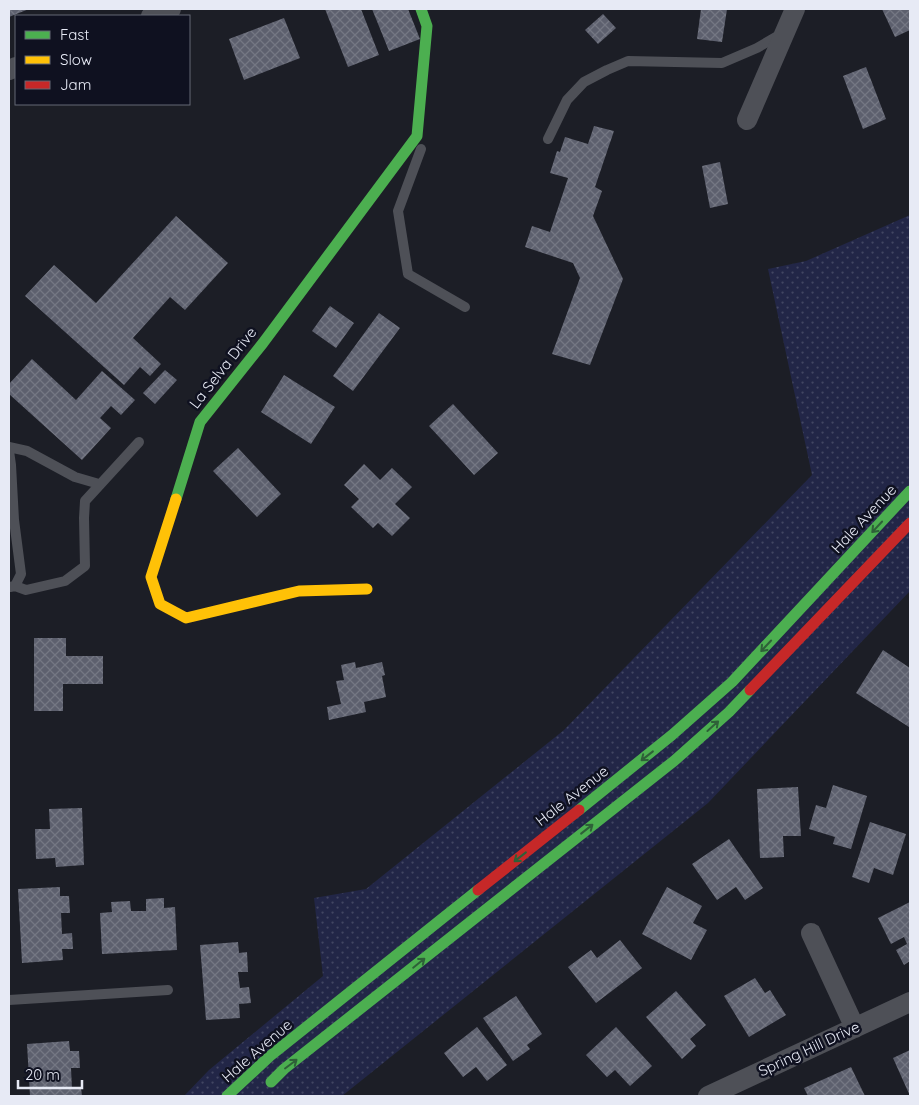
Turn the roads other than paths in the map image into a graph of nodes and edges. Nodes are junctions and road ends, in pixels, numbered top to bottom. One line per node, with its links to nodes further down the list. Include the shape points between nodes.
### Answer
1 (171, 9): 4 (street)
2 (421, 9): 17 (main road, La Selva Drive, via 427,26 417,136 200,422 151,578 160,604 186,618 299,592)
3 (796, 9): 5 (street)
4 (154, 15)
5 (784, 32): 6 (street); 8 (lane, via 722,63 628,61 606,70 584,82 567,100)
6 (747, 120)
7 (426, 134): 9 (lane, via 398,211 408,274)
8 (548, 139)
9 (465, 307)
10 (138, 442): 13 (lane)
11 (9, 447): 13 (lane, via 27,451 75,477)
12 (9, 452): 16 (lane, via 21,574)
13 (99, 484): 16 (lane, via 86,501 85,566 65,581 26,590)
14 (910, 491): 25 (main road, Hale Avenue, one-way to 25, via 732,682 672,736 270,1056)
15 (910, 524): 24 (main road, Hale Avenue, one-way to 15, via 284,1069 674,761 742,698)
16 (12, 587)
17 (367, 589)
18 (811, 933): 22 (street)
19 (168, 990): 20 (lane)
20 (9, 1000)
21 (910, 1002): 22 (street, Spring Hill Drive)
22 (856, 1028): 23 (street, Spring Hill Drive)
23 (744, 1089): 26 (street, Spring Hill Drive)
24 (262, 1090)
25 (227, 1096)
26 (708, 1096)

